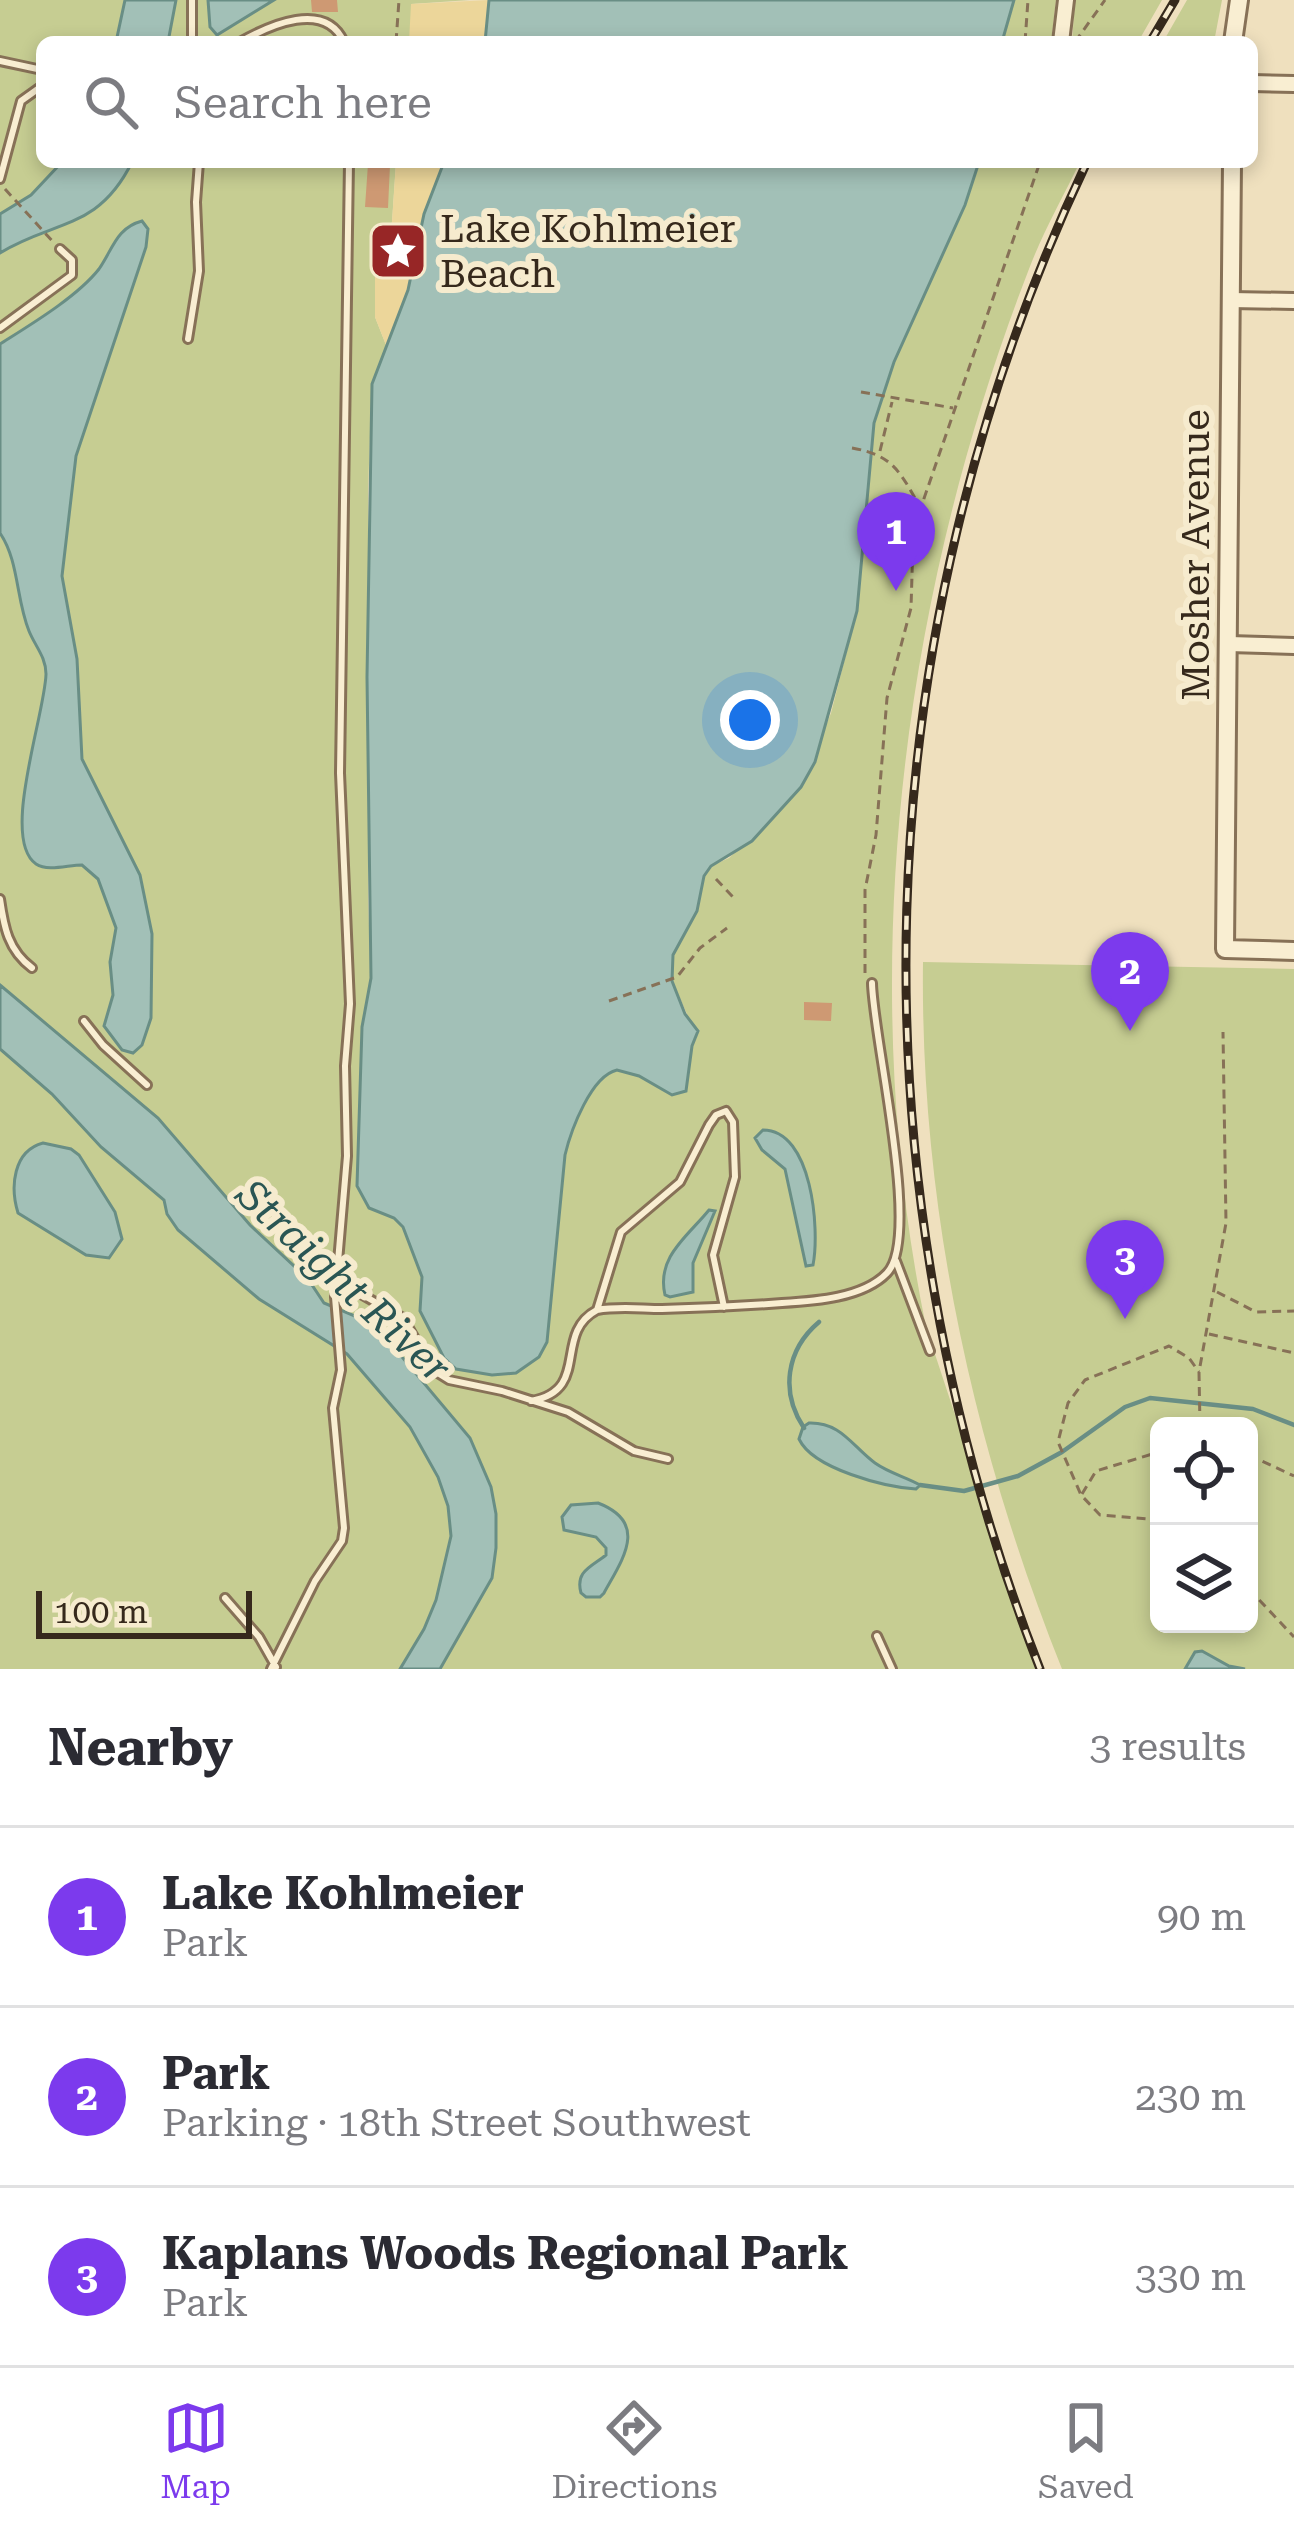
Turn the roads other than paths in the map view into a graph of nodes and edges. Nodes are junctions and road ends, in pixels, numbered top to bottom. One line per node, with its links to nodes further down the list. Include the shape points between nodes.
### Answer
1 (192, 0): 4 (lane)
2 (1066, 0): 7 (street)
3 (1239, 0): 8 (street)
4 (192, 36)
5 (251, 36): 6 (lane, via 300,19 326,21)
6 (340, 36)
7 (1061, 36)
8 (1234, 36)
9 (0, 61): 10 (lane)
10 (36, 69)
11 (1258, 83): 12 (street)
12 (1294, 84)
13 (36, 90): 17 (lane, via 21,101)
14 (199, 168): 22 (lane, via 199,271)
15 (349, 168): 33 (lane, via 340,773 350,976)
16 (1232, 168): 19 (street, Mosher Avenue)
17 (0, 181)
18 (60, 249): 21 (lane, via 72,260 72,275)
19 (1231, 300): 20 (street); 23 (street, Mosher Avenue)
20 (1294, 301)
21 (0, 328)
22 (188, 339)
23 (1229, 644): 24 (street); 27 (street, Mosher Avenue, via 1226,949)
24 (1294, 646)
25 (0, 899): 26 (lane)
26 (2, 927): 28 (lane)
27 (1294, 951)
28 (32, 968)
29 (868, 982): 32 (lane, via 900,1221)
30 (84, 1021): 31 (lane)
31 (147, 1085)
32 (896, 1261): 34 (lane, via 862,1289); 36 (lane)
33 (338, 1271): 37 (lane, via 354,1290 403,1318 440,1376); 41 (lane, via 341,1357 333,1408 341,1541)
34 (724, 1307): 35 (lane); 35 (lane, via 713,1255 735,1177 726,1111 709,1125 680,1182 621,1232)
35 (598, 1310): 37 (lane, via 575,1330 563,1385)
36 (929, 1351)
37 (531, 1401): 38 (lane)
38 (668, 1459)
39 (225, 1598): 41 (lane)
40 (877, 1636): 42 (lane)
41 (274, 1667)
42 (892, 1669)

